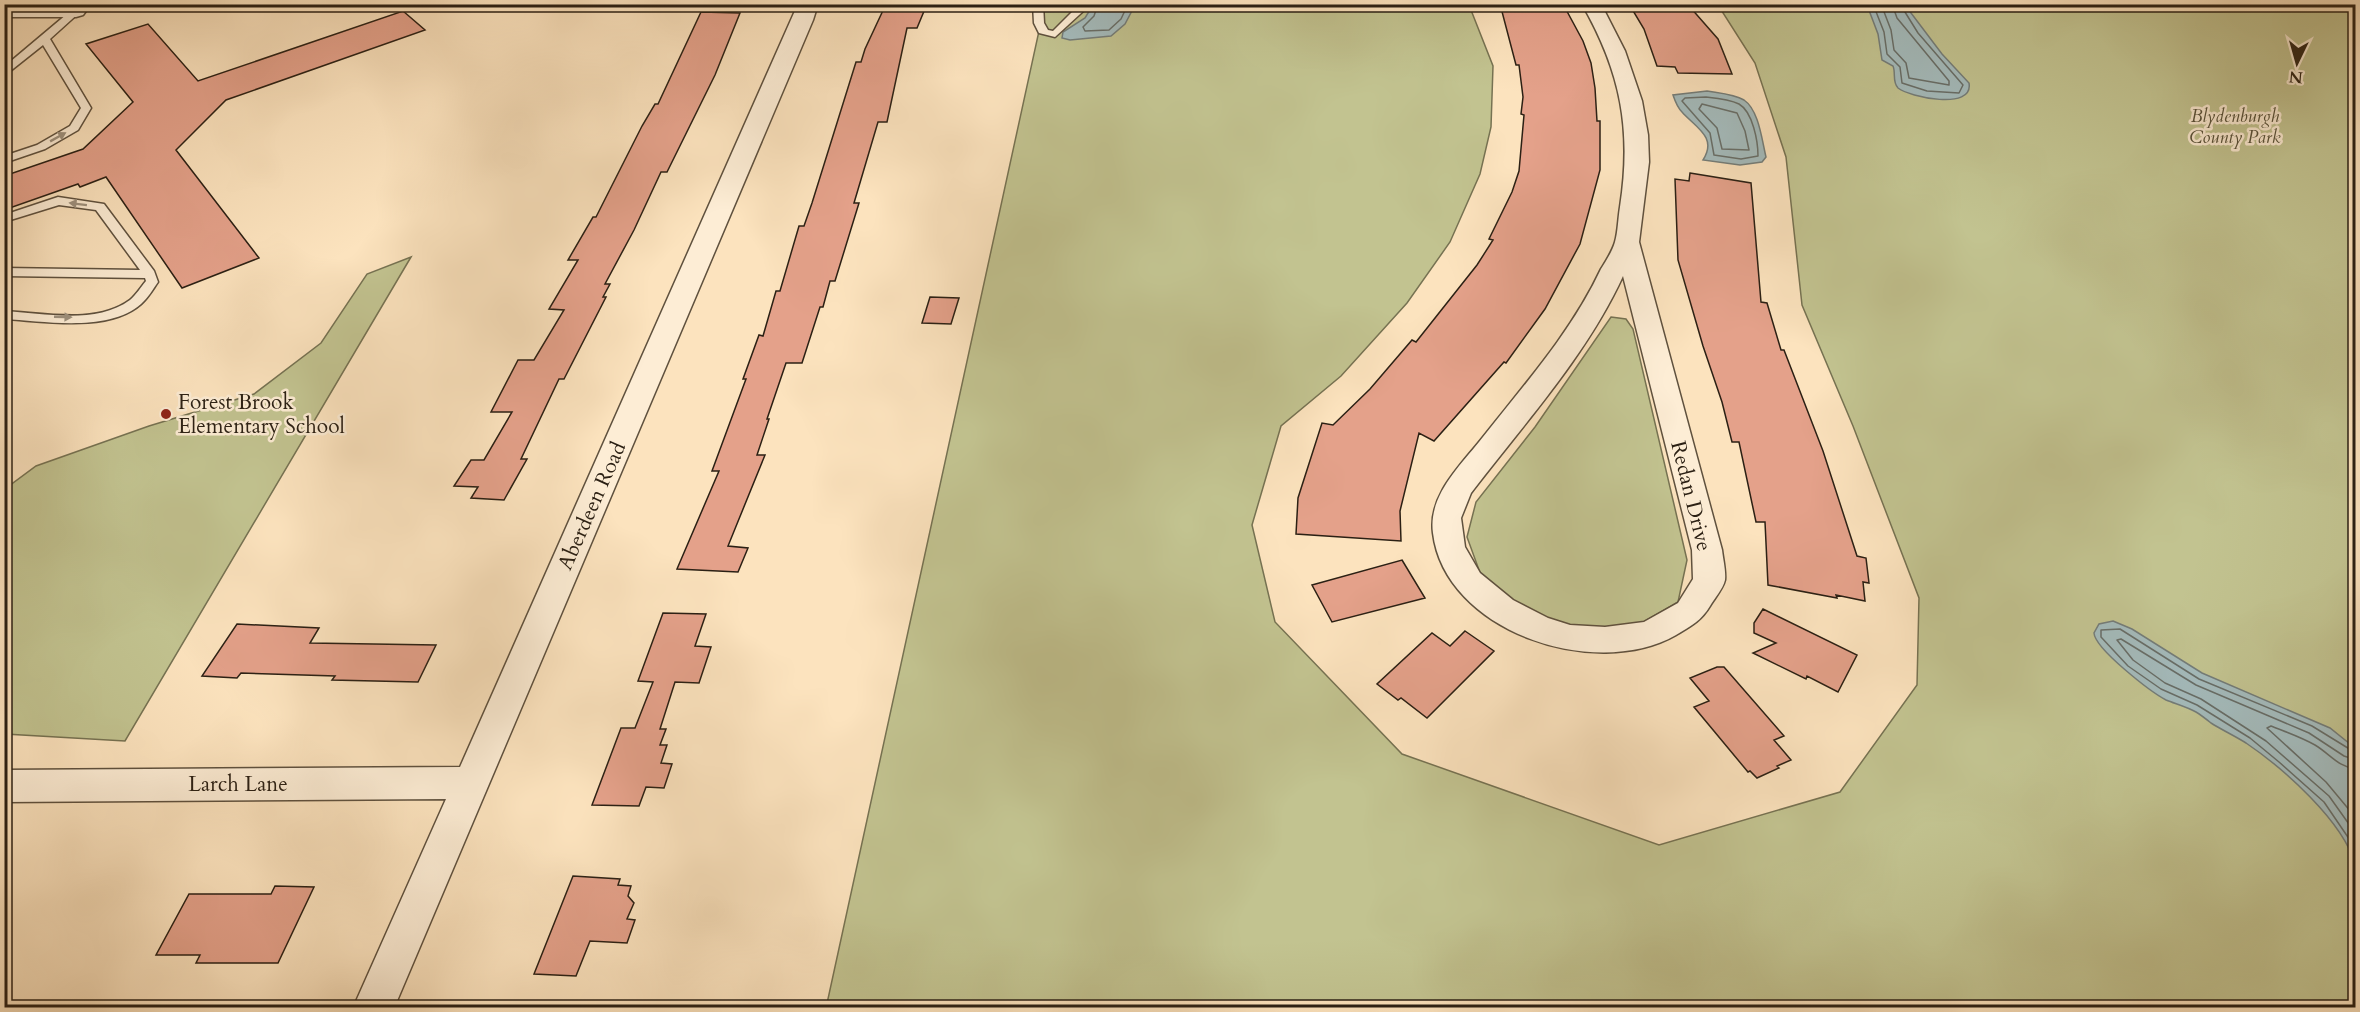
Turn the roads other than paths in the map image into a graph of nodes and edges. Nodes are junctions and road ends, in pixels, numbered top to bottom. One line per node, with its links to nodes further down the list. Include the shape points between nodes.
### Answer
1 (808, 4): 15 (street, Aberdeen Road)
2 (1038, 4): 3 (lane, via 1044,33 1055,34)
3 (1086, 4)
4 (1591, 4): 11 (street, Redan Drive, via 1616,53 1631,100 1637,136)
5 (4, 11): 6 (street)
6 (76, 11): 7 (lane)
7 (45, 39): 8 (lane); 9 (lane, one-way to 7, via 41,147 74,128 86,108)
8 (4, 73)
9 (4, 160)
10 (4, 219): 13 (lane, one-way to 10, via 100,207 58,201)
11 (1627, 242): 11 (street, Redan Drive, via 1601,297 1571,344 1458,489 1446,518 1450,547 1469,582 1502,609 1536,627 1570,638 1605,640 1650,634 1689,612 1708,580 1707,550)
12 (4, 272): 13 (lane)
13 (150, 274): 14 (lane, one-way to 13, via 86,318 111,314 135,303 152,282)
14 (4, 315)
15 (471, 783): 16 (street, Larch Lane); 17 (street, Aberdeen Road)
16 (4, 786)
17 (374, 1008)

